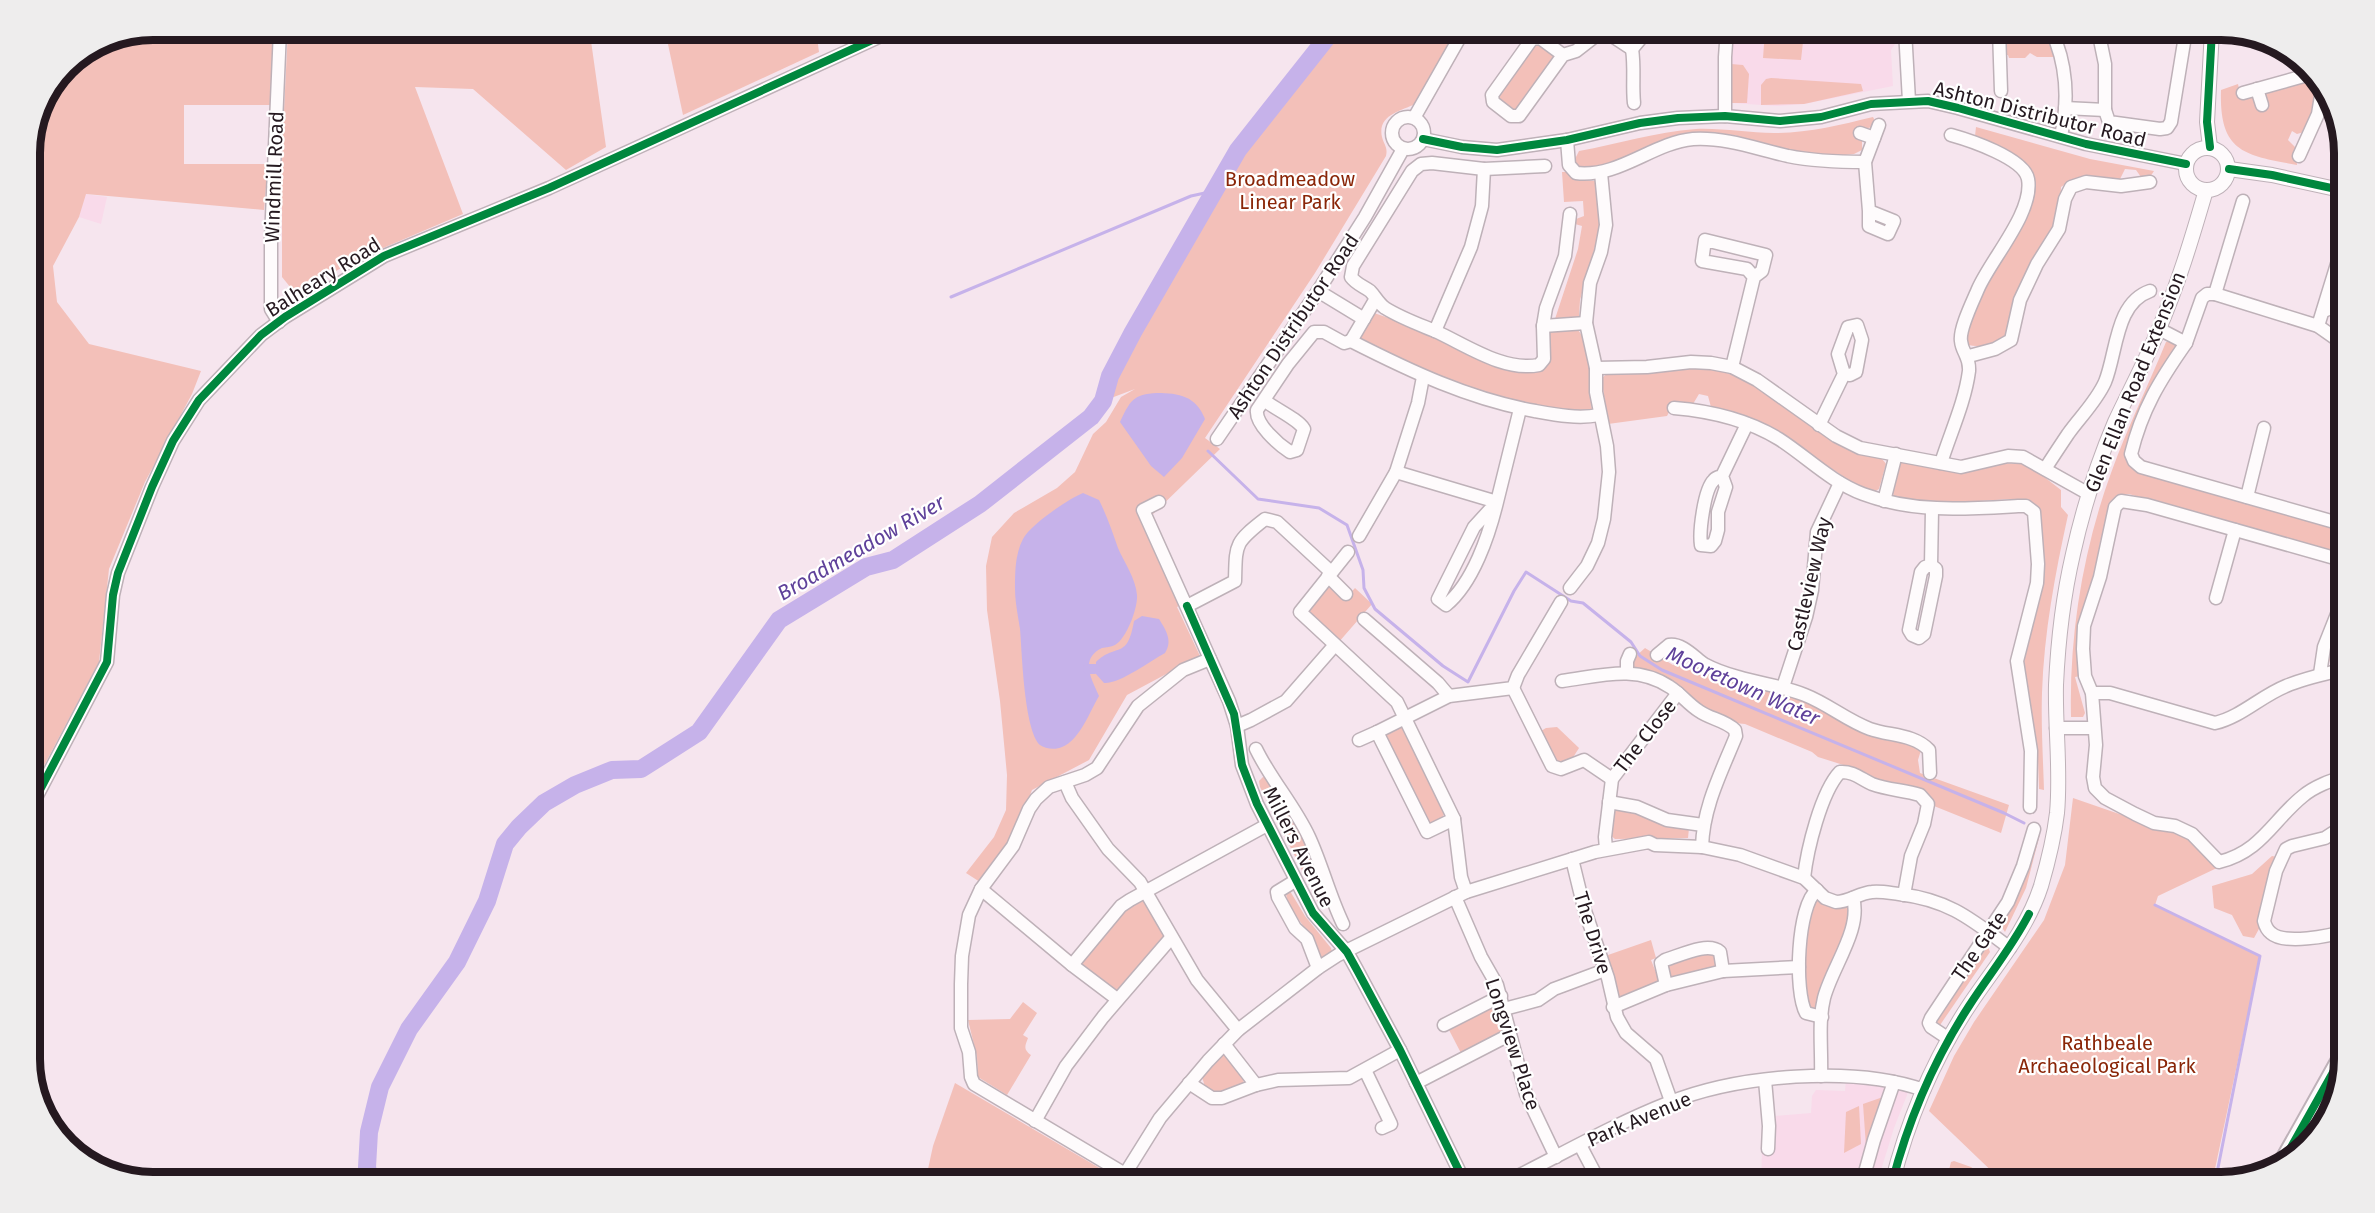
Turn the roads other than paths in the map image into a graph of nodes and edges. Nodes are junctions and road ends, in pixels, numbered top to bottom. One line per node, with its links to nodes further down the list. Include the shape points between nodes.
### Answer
1 (280, 40): 69 (street, Windmill Road, via 271,239 271,309)
2 (872, 40): 69 (street, Balheary Road, via 549,188 384,256)
3 (1458, 40): 29 (street)
4 (1531, 40): 17 (street, via 1492,95 1493,102 1512,116 1519,116)
5 (1543, 40): 17 (street)
6 (1590, 40): 17 (street)
7 (1616, 40): 16 (street)
8 (1640, 40): 16 (street)
9 (1727, 40): 28 (street)
10 (1905, 40): 23 (street)
11 (1999, 40): 20 (street)
12 (2055, 40): 26 (street, via 2062,56)
13 (2100, 40): 27 (street, via 2105,64)
14 (2184, 40): 27 (street, via 2167,128 2109,122)
15 (2211, 40): 41 (street, via 2207,94)
16 (1632, 49): 24 (street, via 1636,69)
17 (1563, 55)
18 (2303, 76): 19 (street)
19 (2257, 89): 21 (street); 25 (street)
20 (2001, 91)
21 (2243, 93)
22 (2320, 100): 40 (street)
23 (1908, 101): 28 (street, Ashton Distributor Road, via 1871,104 1821,117 1780,122); 34 (street, Ashton Distributor Road, via 1928,101)
24 (1634, 103)
25 (2262, 105)
26 (2065, 108): 27 (street); 34 (street)
27 (2104, 110)
28 (1725, 116): 38 (street, Ashton Distributor Road, via 1640,123)
29 (1414, 118): 37 (street, via 1424,129); 42 (street, via 1399,120 1393,128 1395,142)
30 (1879, 125): 36 (street)
31 (1972, 126): 39 (street)
32 (1860, 133): 36 (street)
33 (1951, 135): 39 (street)
34 (2061, 136): 45 (street, Ashton Distributor Road)
35 (2292, 136): 40 (street)
36 (1874, 138): 44 (street)
37 (1423, 139): 38 (street, Ashton Distributor Road, via 1497,150); 42 (street, via 1417,147)
38 (1567, 140): 50 (street, via 1569,165 1576,173)
39 (1966, 140): 78 (street, via 2021,167 2028,179 2022,212 1990,264 1960,337)
40 (2305, 142): 43 (street)
41 (2210, 147): 45 (street, via 2192,153); 48 (street, via 2226,157)
42 (1403, 148): 60 (street, Ashton Distributor Road)
43 (2299, 156)
44 (1865, 162): 50 (street, via 1790,156 1723,140 1692,139); 56 (street)
45 (2186, 164): 54 (street, via 2190,182)
46 (1545, 166): 47 (street)
47 (1484, 169): 63 (street, via 1432,163 1421,164 1413,171 1351,273); 74 (street, via 1482,206 1471,247)
48 (2229, 169): 53 (street); 54 (street, via 2219,187)
49 (2132, 170): 52 (street)
50 (1601, 173): 70 (street, via 1606,225 1590,283)
51 (2150, 182): 52 (street)
52 (2134, 184): 78 (street, via 2086,182 2071,187 2059,230 2020,300 2011,340)
53 (2334, 188)
54 (2206, 190): 73 (street, Glen Ellan Road Extension, via 2188,253)
55 (2238, 205): 62 (street)
56 (1869, 211)
57 (1570, 214): 71 (street, via 1565,256 1549,295)
58 (2334, 274): 66 (street)
59 (1754, 277): 59 (street, via 1762,271 1766,255 1705,240 1702,261 1747,269); 79 (street)
60 (1318, 291): 68 (street); 90 (street, Ashton Distributor Road)
61 (2150, 291): 64 (street)
62 (2215, 294): 72 (street); 77 (street, via 2202,298)
63 (1375, 300): 68 (street); 74 (street, via 1401,317)
64 (2132, 305): 67 (street); 93 (street, via 2124,314 2095,401)
65 (2334, 307): 66 (street)
66 (2323, 311): 72 (street)
67 (2144, 312)
68 (1364, 319): 76 (street)
69 (279, 322): 143 (street, Balheary Road, via 261,335 199,400 173,441 118,573 107,662)
70 (1586, 323): 71 (street); 80 (street)
71 (1543, 326): 74 (street, via 1544,359 1535,366 1480,353)
72 (2318, 326): 75 (street)
73 (2159, 329): 77 (street); 97 (street, Glen Ellan Road Extension, via 2115,423)
74 (1435, 331)
75 (2334, 337)
76 (1351, 340): 82 (street); 83 (street, via 1344,343 1324,332 1314,332)
77 (2186, 343): 98 (street, via 2146,407 2131,453 2134,461 2141,467)
78 (1969, 356): 92 (street, via 1967,381)
79 (1732, 367): 80 (street, via 1691,362); 88 (street, via 1757,380)
80 (1596, 368): 86 (street)
81 (1844, 374): 88 (street)
82 (1423, 377): 85 (street); 94 (street)
83 (1264, 400)
84 (1674, 408): 87 (street, via 1702,404)
85 (1520, 409): 86 (street, via 1585,418); 101 (street)
86 (1599, 415): 110 (street, via 1609,472 1604,519 1593,555)
87 (1747, 424): 95 (street); 96 (street, via 1780,440)
88 (1819, 425): 91 (street, via 1860,447)
89 (2264, 428): 98 (street)
90 (1217, 439)
91 (1896, 454): 92 (street); 99 (street)
92 (1941, 463): 93 (street, via 1961,467 2008,456 2023,457)
93 (2045, 469): 97 (street)
94 (1396, 472): 101 (street); 105 (street)
95 (1722, 476): 95 (street, via 1726,487 1715,541 1711,546 1701,545 1708,488)
96 (1840, 483): 99 (street); 125 (street, Castleview Way, via 1817,532 1810,599)
97 (2089, 494): 132 (street, Glen Ellan Road Extension, via 2064,599)
98 (2247, 496): 103 (street)
99 (1884, 501): 102 (street)
100 (1159, 502): 114 (street, Millers Avenue, via 1143,510)
101 (1497, 502): 101 (street, via 1489,535 1458,595 1446,605 1438,599 1443,586 1474,527)
102 (1932, 510): 108 (street); 145 (street, via 2018,506 2034,512 2038,564 2035,592 2017,661 2031,751)
103 (2334, 522)
104 (2235, 530): 107 (street); 112 (street); 128 (street, via 2132,501 2121,501 2115,507 2100,577 2084,626 2085,676)
105 (1359, 536)
106 (1348, 552): 109 (street)
107 (2334, 558)
108 (1931, 565): 108 (street, via 1936,576 1924,634 1919,638 1909,630 1921,572)
109 (1329, 574): 111 (street); 114 (street, via 1276,522 1265,519 1239,543 1234,553 1235,581); 117 (street, Longview Place, via 1300,612)
110 (1570, 588)
111 (1346, 594)
112 (2216, 598)
113 (1561, 602): 126 (street)
114 (1188, 606): 120 (street, Millers Avenue)
115 (1364, 619): 129 (street)
116 (2334, 622): 123 (street, via 2324,647)
117 (1334, 646): 130 (street, Longview Place, via 1393,698); 131 (street, via 1286,701)
118 (1630, 654): 122 (street)
119 (1657, 654): 125 (street, via 1671,644 1677,645 1727,674)
120 (1210, 658): 131 (street, Millers Avenue); 142 (street, via 1183,670 1138,706 1097,768)
121 (2334, 671): 123 (street)
122 (1626, 672): 124 (street, The Close); 127 (street, The Close, via 1659,680)
123 (2320, 674): 128 (street, via 2285,686 2215,723 2110,693)
124 (1562, 681)
125 (1783, 687): 138 (street, via 1807,695 1849,721 1922,741 1929,750)
126 (1513, 688): 129 (street); 140 (street, via 1552,766 1561,769 1584,760)
127 (1678, 693): 140 (street, The Close); 148 (street, The Close, via 1698,711 1735,730)
128 (2092, 693): 133 (street)
129 (1449, 696): 130 (street)
130 (1405, 717): 134 (street); 146 (street, Longview Place)
131 (1237, 726): 139 (street, Millers Avenue)
132 (2056, 728): 133 (street); 168 (street, Glen Ellan Road Extension, via 2057,811 2052,841 2040,889)
133 (2094, 728): 141 (street, via 2095,788 2135,814 2192,834 2219,862 2232,859 2259,842 2301,797)
134 (1377, 732): 135 (street); 146 (street, via 1427,832)
135 (1359, 740)
136 (1256, 749): 137 (street)
137 (1266, 769): 139 (street); 162 (street, via 1295,809)
138 (1930, 773)
139 (1246, 778): 147 (street, Millers Avenue)
140 (1612, 779): 144 (street)
141 (2334, 780)
142 (1065, 782): 156 (street, via 1049,787 1036,799 1013,846); 158 (street, via 1108,849)
143 (41, 788)
144 (1609, 802): 148 (street, via 1637,807 1667,820); 152 (street)
145 (2030, 807)
146 (1454, 819): 159 (street, Longview Place)
147 (1267, 825): 155 (street, Millers Avenue); 158 (street)
148 (1703, 825): 151 (street, The Close)
149 (2334, 832): 166 (street, via 2286,849 2276,871 2264,921 2277,937 2312,938)
150 (2028, 836): 165 (street, The Gate, via 2023,866 2008,902)
151 (1702, 847): 152 (street, via 1649,842); 154 (street, via 1740,855)
152 (1606, 849): 153 (street)
153 (1572, 859): 159 (street); 173 (street, The Drive)
154 (1804, 878): 157 (street); 160 (street, via 1813,831 1825,799 1836,776 1850,772 1870,783 1925,799 1927,811 1911,856)
155 (1295, 881): 163 (street, Millers Avenue); 172 (street, Millers Avenue, via 1277,892 1278,897 1295,928 1307,939)
156 (981, 889): 170 (street); 196 (street, via 969,915 961,984 960,1020 971,1077 974,1083)
157 (1817, 890): 161 (street, via 1836,902); 171 (street, via 1805,916)
158 (1145, 891): 167 (street); 170 (street, via 1121,906)
159 (1461, 895): 169 (street); 177 (street, Longview Place)
160 (1904, 895): 161 (street, via 1871,892); 165 (street, via 1958,910)
161 (1853, 898): 179 (street, via 1854,919 1830,978)
162 (1333, 902): 163 (street); 164 (street)
163 (1313, 913): 169 (street, Millers Avenue)
164 (1343, 924)
165 (1989, 932): 168 (street); 183 (street, The Gate, via 1929,1023)
166 (2334, 933)
167 (1171, 938): 176 (street); 181 (street, via 1197,980)
168 (2010, 948): 183 (street, Glen Ellan Road Extension)
169 (1347, 952): 172 (street); 185 (street, Millers Avenue)
170 (1072, 965): 176 (street)
171 (1799, 967): 174 (street); 179 (street, via 1803,1007 1806,1013)
172 (1318, 968): 181 (street)
173 (1605, 970): 177 (street, via 1554,989 1538,1000); 178 (street, The Drive)
174 (1723, 971): 175 (street); 175 (street, via 1720,952 1705,949 1661,963)
175 (1666, 985): 178 (street)
176 (1117, 999): 196 (street, via 1066,1066)
177 (1503, 1003): 180 (street); 182 (street, Longview Place)
178 (1613, 1007): 195 (street, The Drive, via 1626,1033 1656,1059)
179 (1822, 1017): 188 (street)
180 (1444, 1025)
181 (1238, 1030): 184 (street)
182 (1509, 1035): 192 (street); 201 (street, Longview Place, via 1526,1094)
183 (1949, 1039): 194 (street, Glen Ellan Road Extension)
184 (1224, 1044): 191 (street); 193 (street)
185 (1400, 1050): 186 (street); 192 (street, Millers Avenue)
186 (1365, 1070): 193 (street, via 1349,1078 1294,1078); 197 (street, via 1391,1124)
187 (2334, 1071): 199 (main road)
188 (1821, 1076): 189 (street, Park Avenue); 190 (street, Park Avenue)
189 (1765, 1080): 195 (street, Park Avenue); 200 (street)
190 (1894, 1082): 194 (street, Park Avenue); 207 (street)
191 (1189, 1083): 193 (street, via 1212,1098); 203 (street)
192 (1416, 1083): 204 (street, Millers Avenue)
193 (1256, 1085)
194 (1924, 1090): 208 (street, Glen Ellan Road Extension)
195 (1671, 1101): 198 (street, Park Avenue)
196 (1035, 1121): 202 (street)
197 (1382, 1128)
198 (1580, 1145): 201 (street, Park Avenue); 206 (street)
199 (2290, 1148)
200 (1768, 1149)
201 (1556, 1157): 205 (street, Park Avenue)
202 (1122, 1172)
203 (1126, 1172)
204 (1460, 1172)
205 (1526, 1172)
206 (1594, 1172)
207 (1866, 1172)
208 (1895, 1172)

